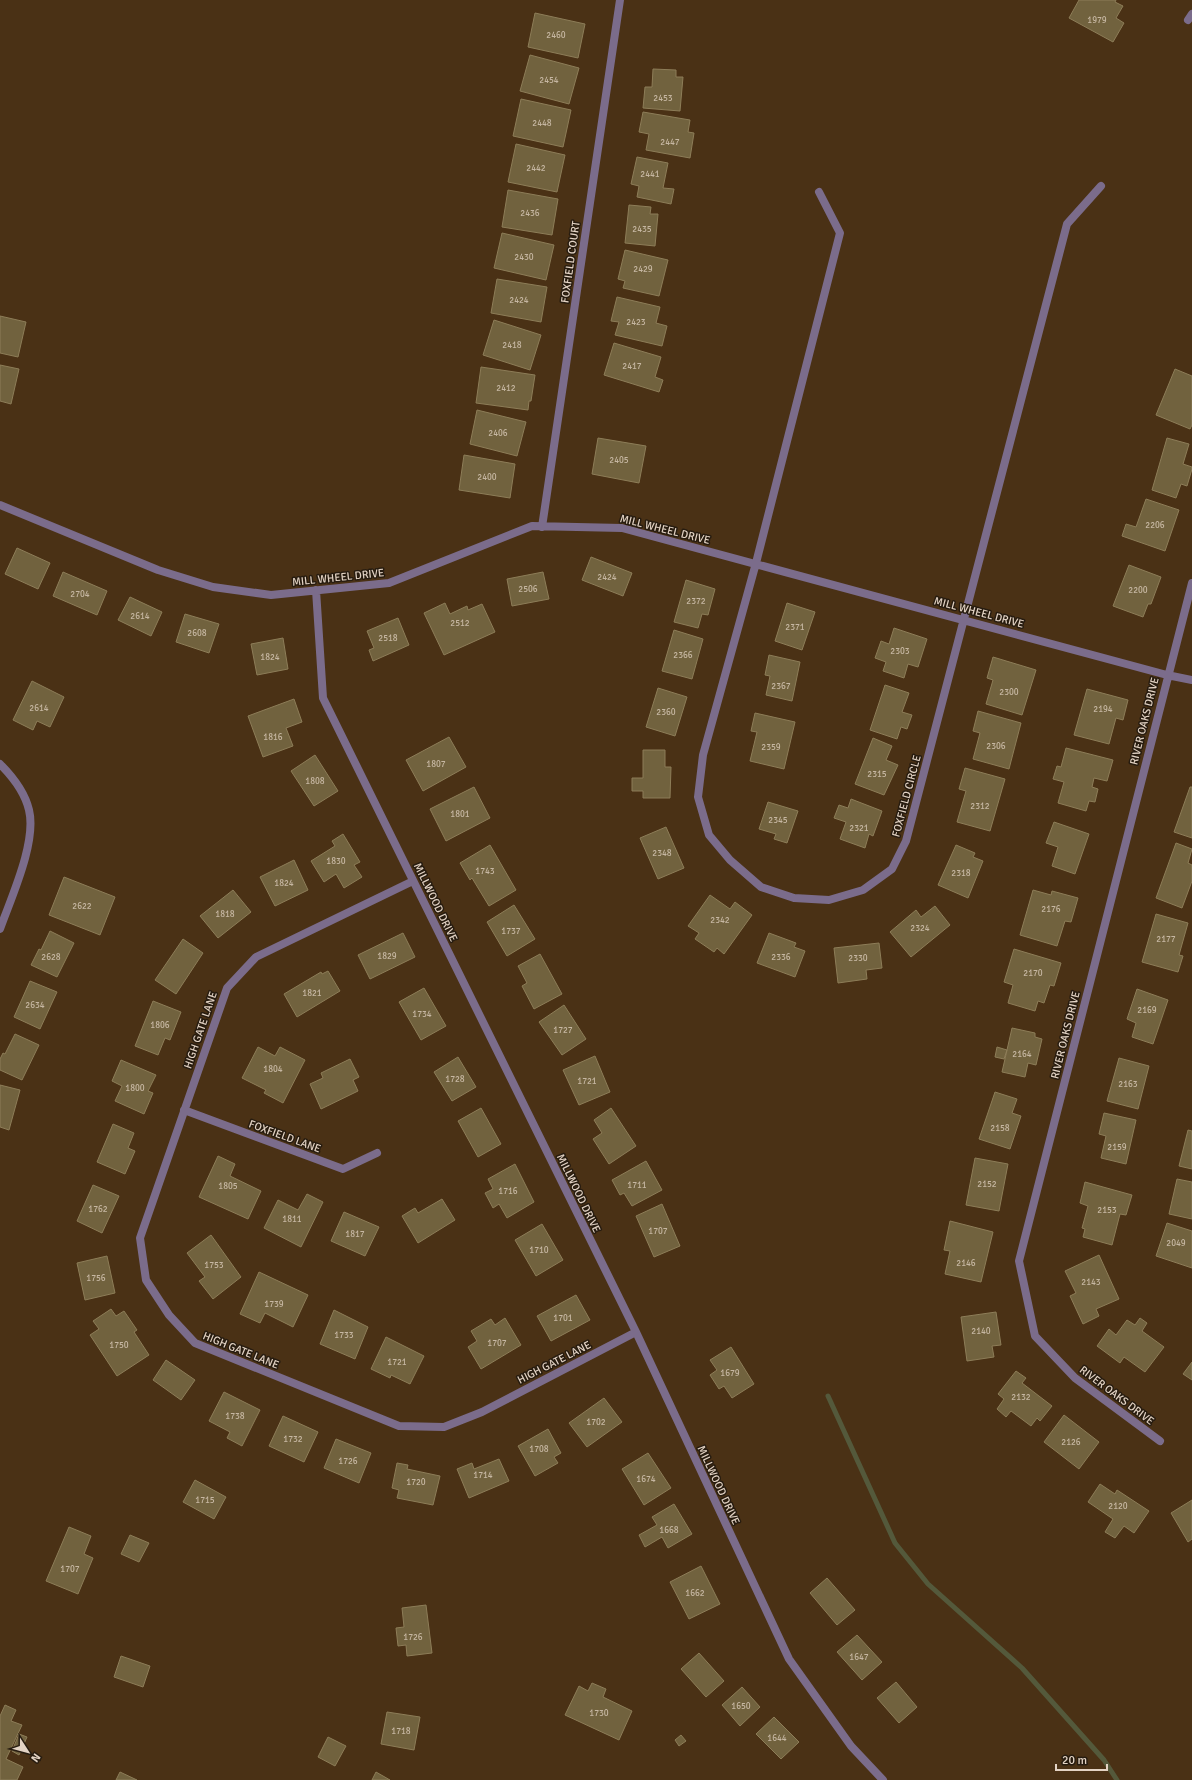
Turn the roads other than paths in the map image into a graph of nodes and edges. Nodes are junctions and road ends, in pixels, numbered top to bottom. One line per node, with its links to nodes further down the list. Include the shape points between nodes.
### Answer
1 (620, 0): 5 (street, FOXFIELD COURT)
2 (1101, 186): 9 (street, FOXFIELD CIRCLE, via 1067,224)
3 (819, 192): 6 (street, FOXFIELD CIRCLE, via 840,233)
4 (0, 505): 8 (street, MILL WHEEL DRIVE, via 158,570 213,587 271,595)
5 (542, 526): 6 (street, MILL WHEEL DRIVE, via 622,528); 8 (street, MILL WHEEL DRIVE, via 532,526 389,583)
6 (756, 563): 9 (street, MILL WHEEL DRIVE); 9 (street, FOXFIELD CIRCLE, via 703,755 698,797 709,835 730,860 761,887 794,898 829,900 863,890 892,869 906,841)
7 (1192, 583): 10 (street, RIVER OAKS DRIVE)
8 (316, 590): 13 (street, MILLWOOD DRIVE, via 323,698)
9 (964, 619): 10 (street, MILL WHEEL DRIVE)
10 (1167, 675): 11 (street, MILL WHEEL DRIVE); 18 (street, RIVER OAKS DRIVE, via 1019,1260 1035,1336 1075,1378)
11 (1192, 680)
12 (0, 764): 14 (street, via 22,792 30,811 25,859)
13 (413, 881): 15 (street, HIGH GATE LANE, via 256,957 227,988); 17 (street, MILLWOOD DRIVE)
14 (0, 929)
15 (184, 1110): 16 (street, FOXFIELD LANE, via 343,1169); 17 (street, HIGH GATE LANE, via 140,1238 146,1280 169,1316 195,1343 399,1426 444,1427 482,1412)
16 (377, 1153)
17 (636, 1332): 19 (street, MILLWOOD DRIVE, via 789,1659 851,1746)
18 (1160, 1442)
19 (883, 1780)

